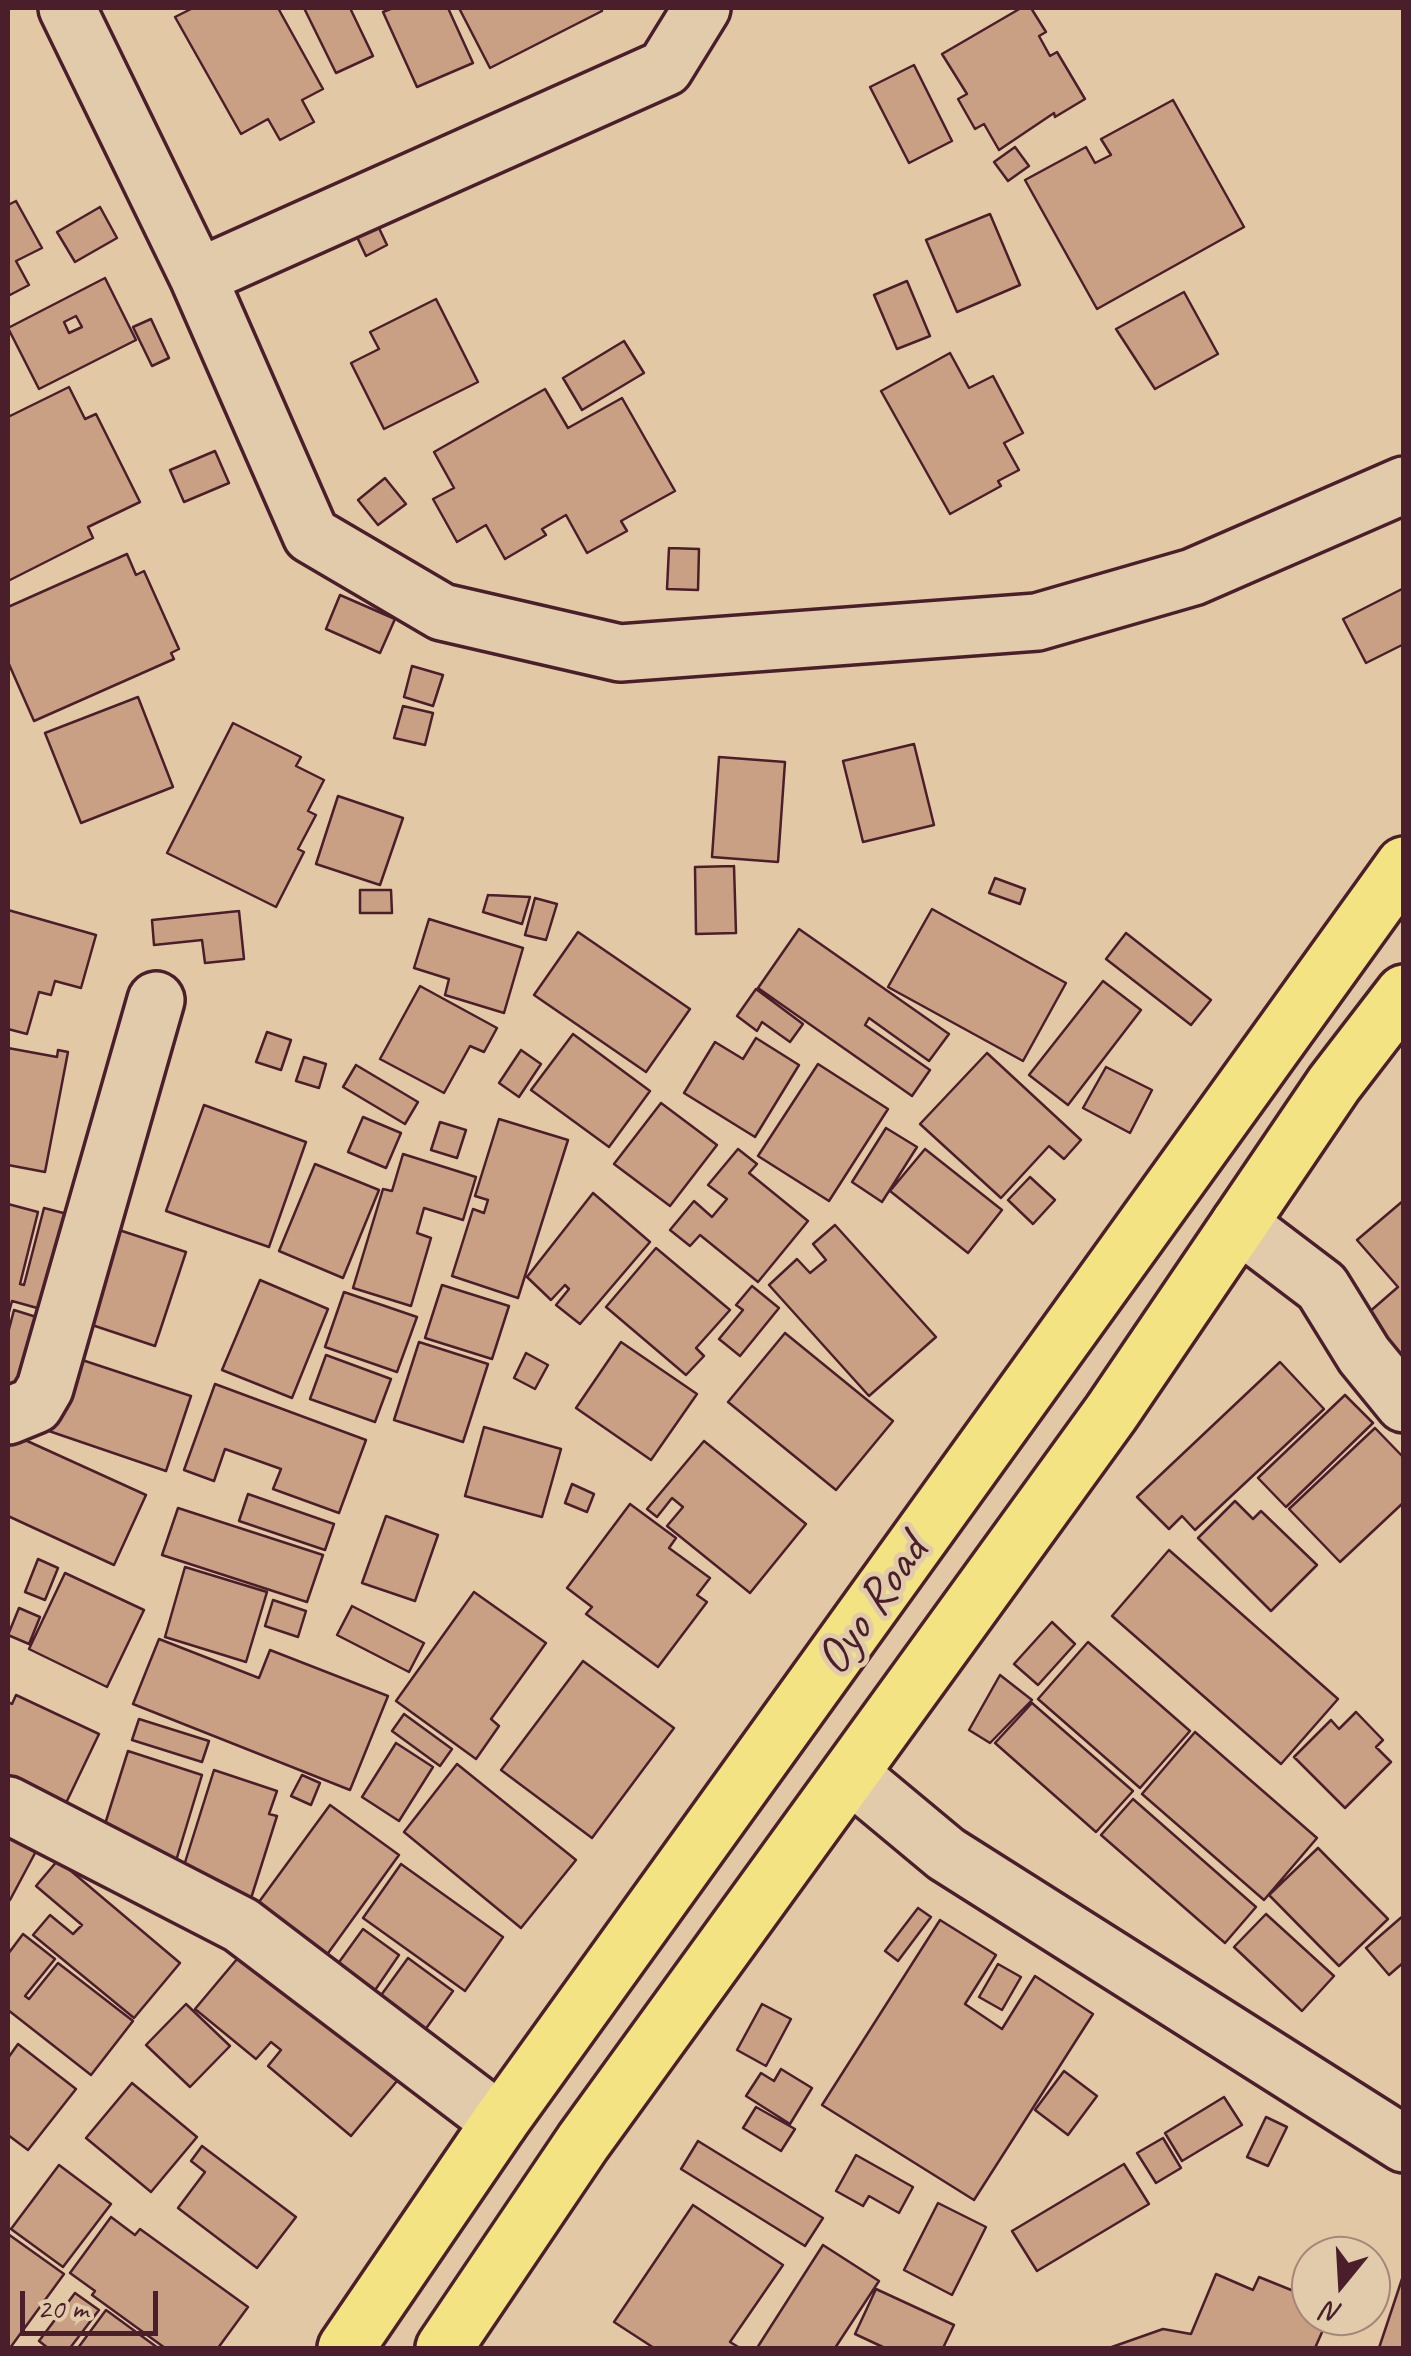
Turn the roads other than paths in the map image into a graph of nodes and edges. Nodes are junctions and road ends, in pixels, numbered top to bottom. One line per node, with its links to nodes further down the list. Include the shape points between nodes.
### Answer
1 (68, 8): 3 (street)
2 (702, 8): 3 (street, via 666,68)
3 (198, 277): 4 (street, via 311,536 442,612 620,653 1037,622 1193,578)
4 (1404, 485)
5 (1404, 865): 13 (main road, Oyo Road)
6 (1404, 994): 8 (main road, Oyo Road)
7 (156, 1000): 10 (street, via 45,1388 35,1405)
8 (1239, 1224): 9 (street, via 1322,1287); 11 (main road, Oyo Road)
9 (1404, 1404)
10 (8, 1416)
11 (850, 1774): 14 (street, via 946,1854); 15 (main road, Oyo Road, via 583,2142)
12 (8, 1805): 13 (street, via 241,1925)
13 (500, 2122): 16 (main road, Oyo Road)
14 (1404, 2144)
15 (463, 2339)
16 (346, 2348)

